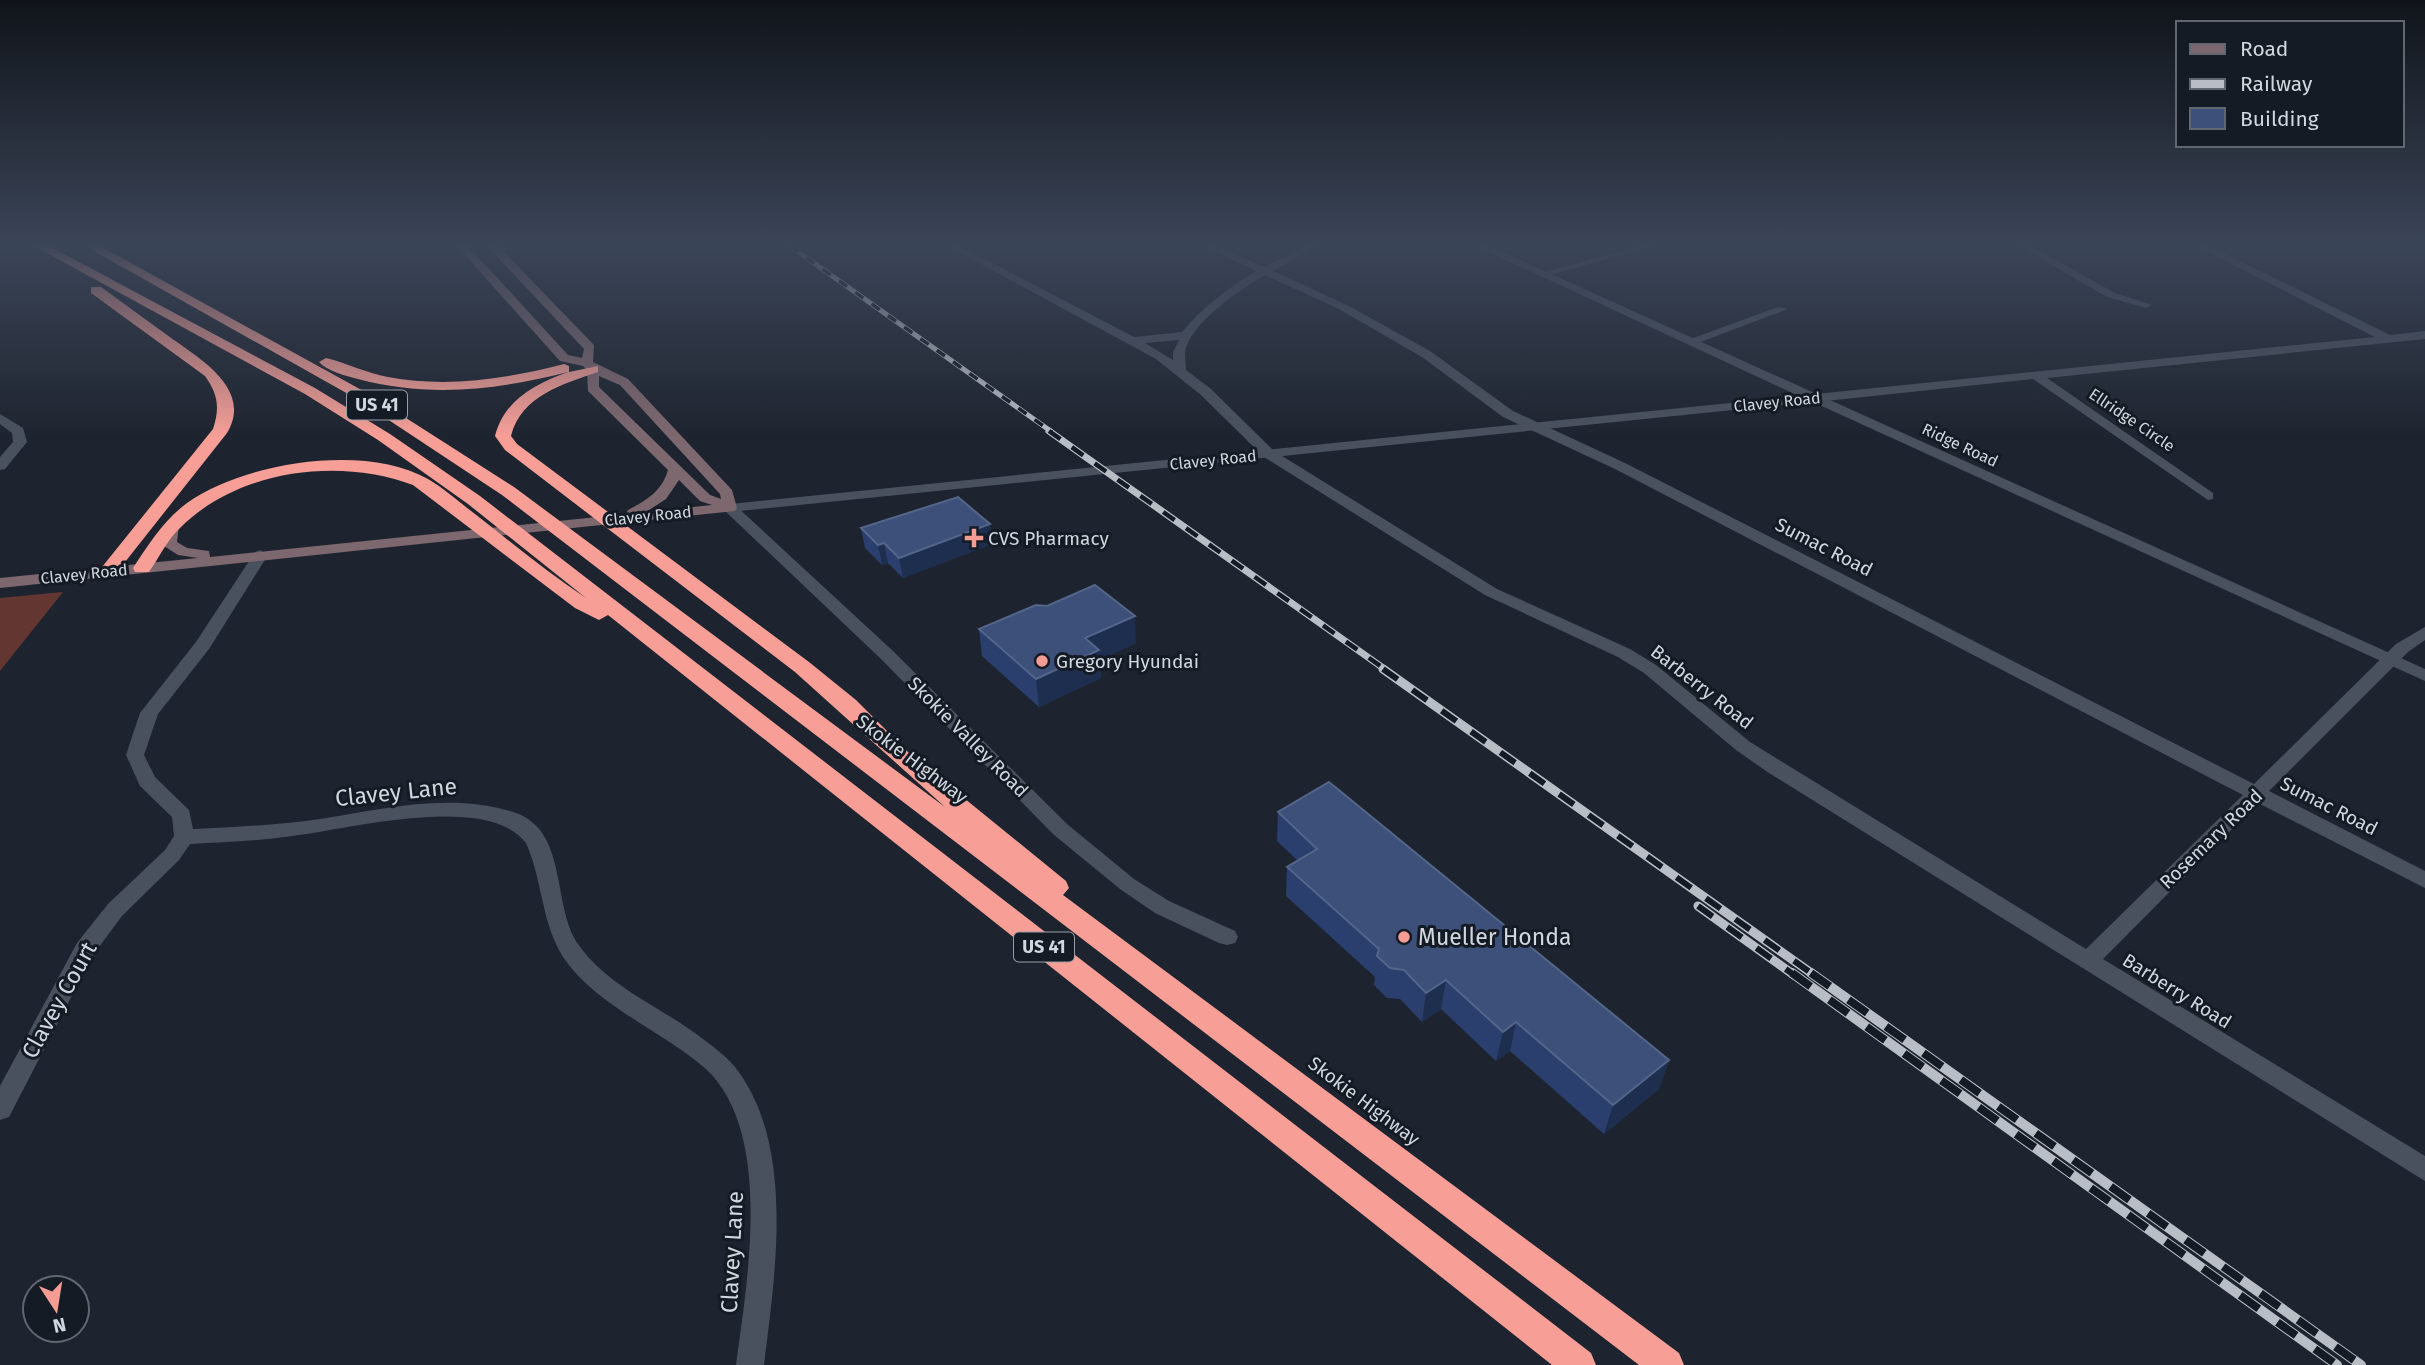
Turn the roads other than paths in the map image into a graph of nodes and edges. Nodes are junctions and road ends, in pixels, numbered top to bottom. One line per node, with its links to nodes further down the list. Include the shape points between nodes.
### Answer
1 (123, 310): 33 (highway, via 210,373 228,404 221,430)
2 (157, 310): 36 (highway, US 41, via 310,391 384,437 474,500)
3 (209, 310): 12 (highway, Skokie Highway / US 41)
4 (520, 310): 18 (main road, Skokie Valley Road, via 564,358)
5 (553, 310): 18 (main road, Skokie Valley Road, via 589,347)
6 (1071, 310): 16 (street, Barberry Road)
7 (1210, 310): 14 (street)
8 (1345, 310): 23 (street, Sumac Road, via 1389,331 1508,414)
9 (1622, 310): 17 (street, Ridge Road)
10 (1780, 310): 17 (street)
11 (2330, 310): 15 (street)
12 (226, 319): 18 (highway, via 360,377 405,386 488,386); 43 (highway, Skokie Highway / US 41, via 383,408 508,491)
13 (2425, 335): 15 (street, Clavey Road)
14 (1183, 336): 16 (street); 19 (street, via 1176,359)
15 (2389, 339): 20 (street, Clavey Road)
16 (1134, 341): 19 (street, Barberry Road)
17 (1691, 341): 21 (street, Ridge Road)
18 (590, 366): 26 (main road, Skokie Valley Road, via 593,388); 28 (main road, Skokie Valley Road, via 624,382 727,493); 43 (highway, via 509,413 503,436 510,447 684,575 848,705 903,760 1082,909)
19 (1180, 370): 24 (street, Barberry Road)
20 (2035, 375): 21 (street, Clavey Road); 27 (street, Ellridge Circle)
21 (1816, 398): 23 (street, Clavey Road); 37 (street, Ridge Road)
22 (0, 418): 25 (street, via 18,431 20,442)
23 (1536, 427): 24 (street, Clavey Road); 39 (street, Sumac Road)
24 (1269, 454): 28 (street, Clavey Road); 44 (street, Barberry Road, via 1491,592 1633,658 1776,768)
25 (0, 466)
26 (676, 468): 28 (main road, Skokie Valley Road, via 705,498); 29 (main road, via 672,484 660,498)
27 (2208, 496)
28 (730, 508): 29 (main road, Clavey Road); 42 (street, Skokie Valley Road, via 887,655 1060,829 1162,907)
29 (624, 518): 31 (main road, Clavey Road)
30 (172, 525): 31 (main road, via 169,544 175,549); 32 (highway); 36 (highway, via 206,500 262,478 322,466 380,467 420,482 590,609)
31 (259, 555): 32 (main road, Clavey Road); 40 (street, via 204,645 149,713 136,746 135,755 147,780 182,816)
32 (142, 568): 33 (main road, Clavey Road)
33 (107, 572): 34 (main road, Clavey Road)
34 (0, 583)
35 (2425, 632): 37 (street, Rosemary Road)
36 (670, 654): 48 (highway, US 41)
37 (2390, 660): 38 (street, Ridge Road); 39 (street, Rosemary Road)
38 (2425, 676)
39 (2259, 793): 41 (street, Sumac Road); 44 (street, Rosemary Road)
40 (184, 837): 45 (street, Clavey Court, via 85,949); 47 (street, Clavey Lane, via 285,831 425,811 491,812 511,818 535,835 544,858 551,906 575,957 604,983 689,1042 726,1074 739,1094 761,1166 762,1268)
41 (2425, 880)
42 (1227, 937)
43 (1113, 948): 49 (highway, Skokie Highway / US 41)
44 (2088, 960): 46 (street, Barberry Road)
45 (0, 1109)
46 (2425, 1170)
47 (750, 1365)
48 (1579, 1365)
49 (1667, 1365)

